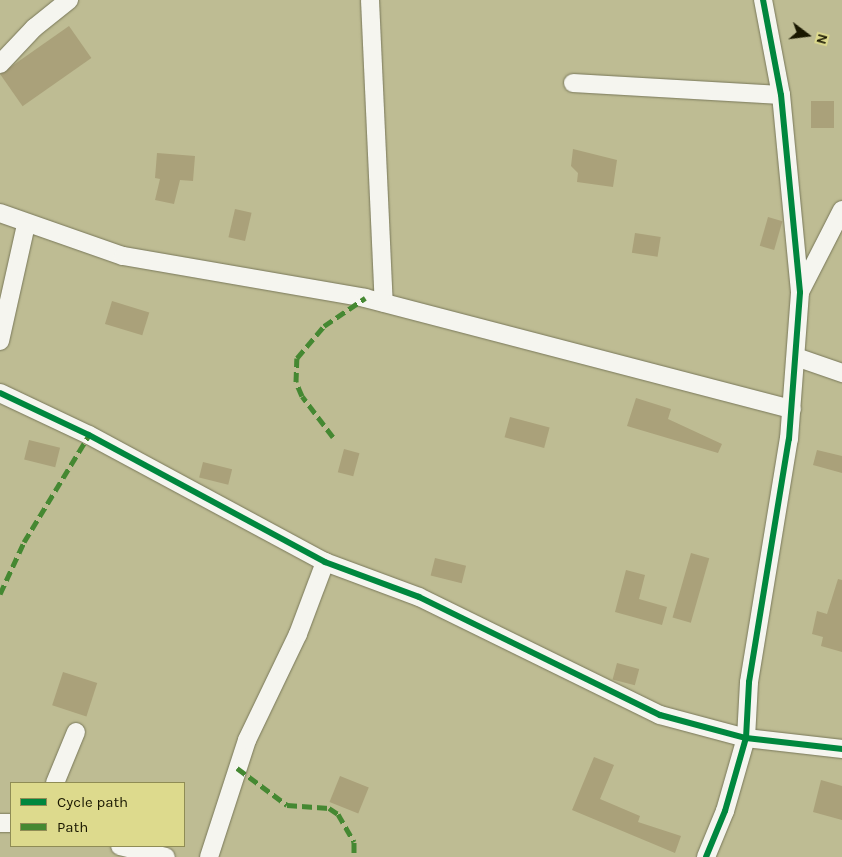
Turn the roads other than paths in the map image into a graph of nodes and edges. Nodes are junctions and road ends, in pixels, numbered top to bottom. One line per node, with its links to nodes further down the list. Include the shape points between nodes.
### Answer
1 (69, 0): 4 (street, via 34,28)
2 (370, 0): 11 (street)
3 (763, 0): 6 (street)
4 (0, 64)
5 (573, 83): 6 (street)
6 (781, 95): 10 (street)
7 (842, 210): 10 (street)
8 (0, 213): 9 (street)
9 (26, 225): 11 (street, via 122,256 286,282); 12 (street)
10 (800, 292): 13 (street)
11 (384, 303): 16 (street)
12 (0, 341)
13 (796, 357): 14 (street); 16 (street)
14 (842, 373)
15 (0, 393): 17 (street, via 89,435)
16 (792, 409): 19 (street, via 749,682)
17 (325, 562): 19 (street, via 419,597 660,715); 24 (street, via 298,634 247,740)
18 (76, 732): 21 (street)
19 (746, 738): 20 (street); 25 (street, via 726,811)
20 (842, 749)
21 (55, 782)
22 (124, 847): 23 (street)
23 (166, 857)
24 (209, 857)
25 (706, 857)

